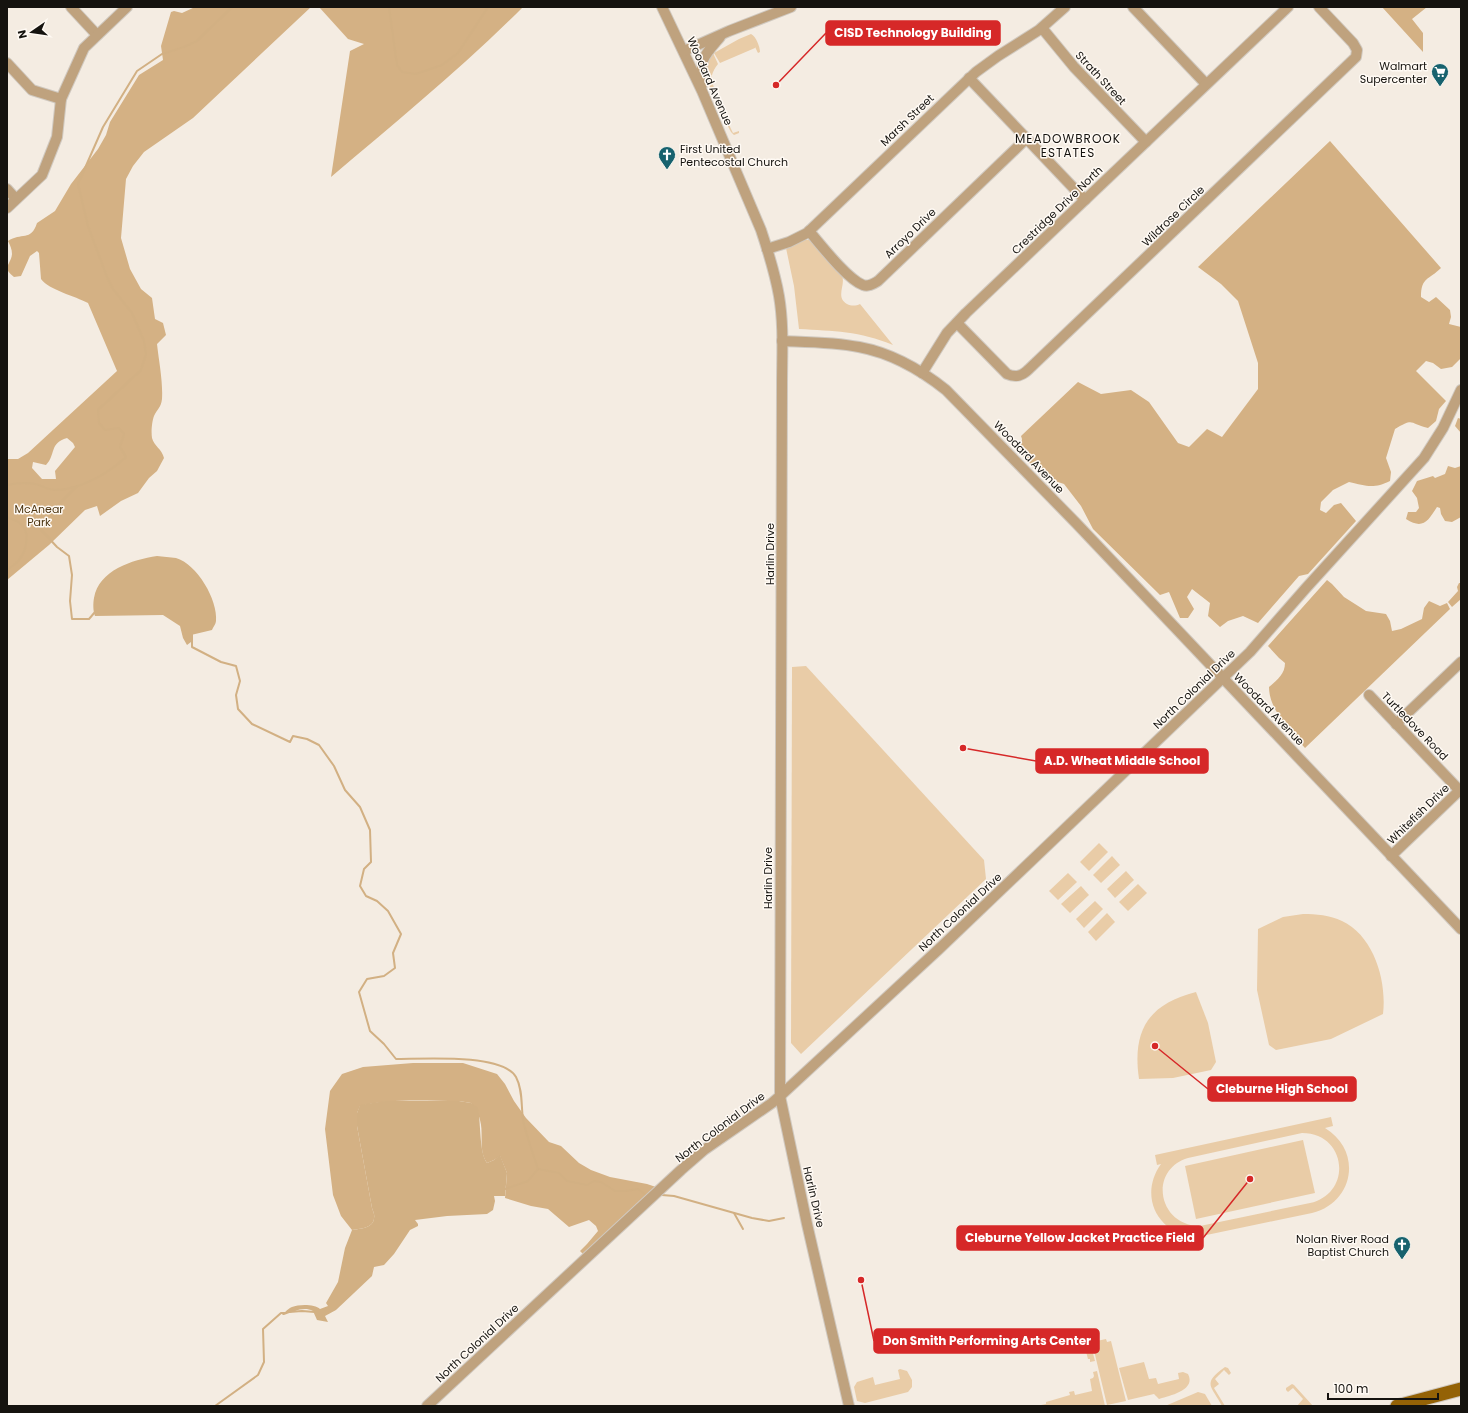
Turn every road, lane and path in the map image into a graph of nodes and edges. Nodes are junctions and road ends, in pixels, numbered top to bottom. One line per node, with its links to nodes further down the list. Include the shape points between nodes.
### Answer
1 (71, 7): 11 (street)
2 (127, 7): 11 (street)
3 (662, 7): 12 (street, Woodard Avenue)
4 (791, 7): 10 (street)
5 (1065, 7): 9 (street, Marsh Street)
6 (1133, 7): 15 (street)
7 (1288, 7): 15 (street, Crestridge Drive North)
8 (1318, 7): 26 (street, Wildrose Circle, via 1353,43 1357,50 1356,58 1030,369 1018,376 1007,374)
9 (1042, 28): 14 (street, Marsh Street, via 984,65); 19 (street, Strath Street, via 1074,67)
10 (723, 34): 12 (street); 16 (street, via 705,55 701,68)
11 (97, 35): 17 (street, via 84,48)
12 (684, 51): 16 (street, Woodard Avenue)
13 (7, 63): 17 (street, via 32,90)
14 (969, 78): 18 (street); 24 (street, Marsh Street)
15 (1206, 84): 19 (street, Crestridge Drive North)
16 (702, 91): 25 (street, Woodard Avenue)
17 (61, 99): 21 (street, via 57,137 42,174)
18 (1026, 139): 22 (street); 24 (street, Arroyo Drive, via 872,285 865,285 856,280)
19 (1146, 142): 22 (street, Crestridge Drive North)
20 (7, 189): 21 (street)
21 (16, 199): 23 (street)
22 (1084, 200): 26 (street, Crestridge Drive North)
23 (7, 208)
24 (810, 231): 25 (street, Marsh Street)
25 (767, 249): 27 (street, Woodard Avenue, via 779,296)
26 (957, 323): 28 (street, Crestridge Drive North)
27 (782, 341): 28 (street, Woodard Avenue, via 823,342 859,347 888,356); 37 (street, Harlin Drive)
28 (922, 372): 31 (street, Woodard Avenue, via 950,394)
29 (1461, 390): 31 (street, North Colonial Drive, via 1443,428 1424,458 1272,629)
30 (1461, 662): 33 (street)
31 (1223, 678): 35 (street, Woodard Avenue); 37 (street, North Colonial Drive)
32 (1369, 695): 33 (street, Turtledove Road)
33 (1396, 724): 34 (street, Turtledove Road)
34 (1461, 791): 35 (street, Whitefish Drive)
35 (1391, 856): 36 (street, Woodard Avenue)
36 (1461, 929)
37 (780, 1096): 39 (street, North Colonial Drive, via 704,1150 681,1170); 40 (street, Harlin Drive)
38 (1461, 1389): 41 (main road)
39 (427, 1406)
40 (850, 1406)
41 (1397, 1406)

